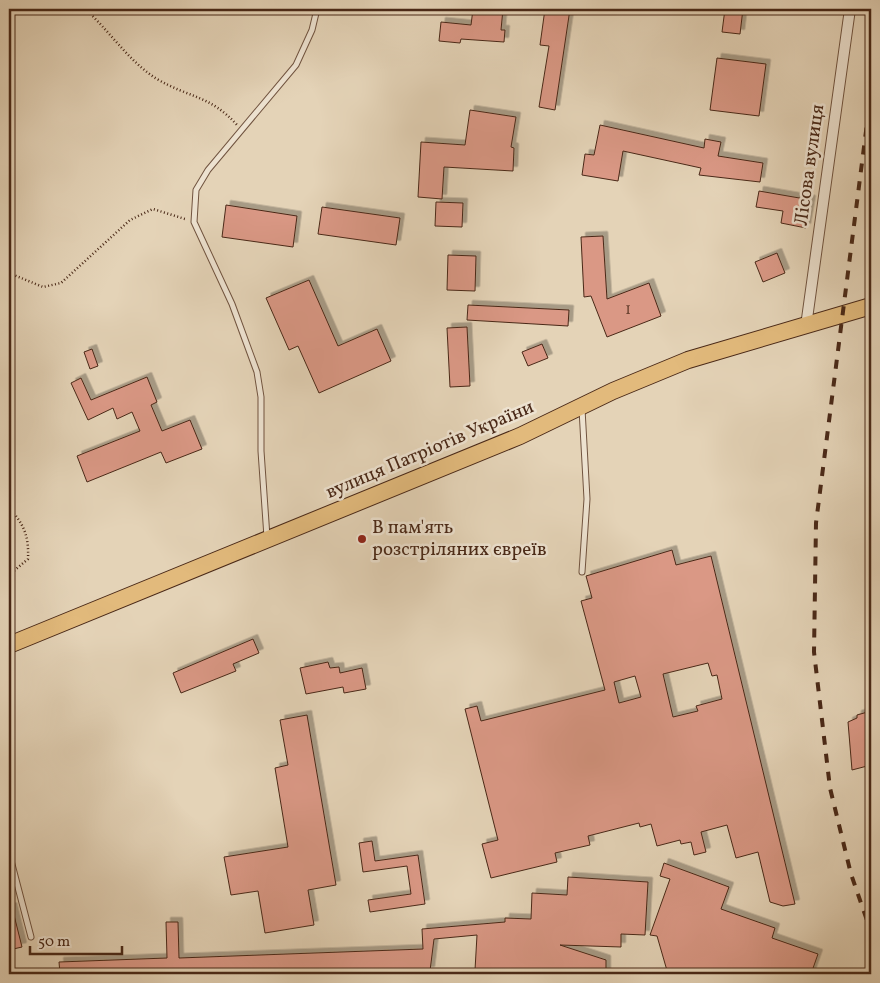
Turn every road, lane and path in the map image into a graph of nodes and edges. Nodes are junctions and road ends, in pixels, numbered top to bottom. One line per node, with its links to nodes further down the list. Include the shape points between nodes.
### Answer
1 (85, 9): 4 (path, via 157,79 223,110)
2 (317, 9): 4 (lane, via 312,30 296,65)
3 (850, 9): 8 (street, Лісова вулиця)
4 (241, 130): 5 (lane, via 196,190)
5 (194, 222): 6 (path, via 153,208 130,220 61,283 43,286); 11 (lane, via 232,304 257,372 261,397 260,451)
6 (9, 273)
7 (871, 306): 8 (main road, вулиця Патріотів України)
8 (806, 326): 9 (main road, вулиця Патріотів України, via 688,360)
9 (582, 406): 11 (main road, вулиця Патріотів України, via 520,436); 12 (lane, via 587,499)
10 (9, 508): 13 (path, via 22,522 29,541 28,559)
11 (267, 540): 14 (main road, вулиця Патріотів України)
12 (582, 572)
13 (9, 575)
14 (9, 645)
15 (9, 853): 16 (lane)
16 (30, 937)

